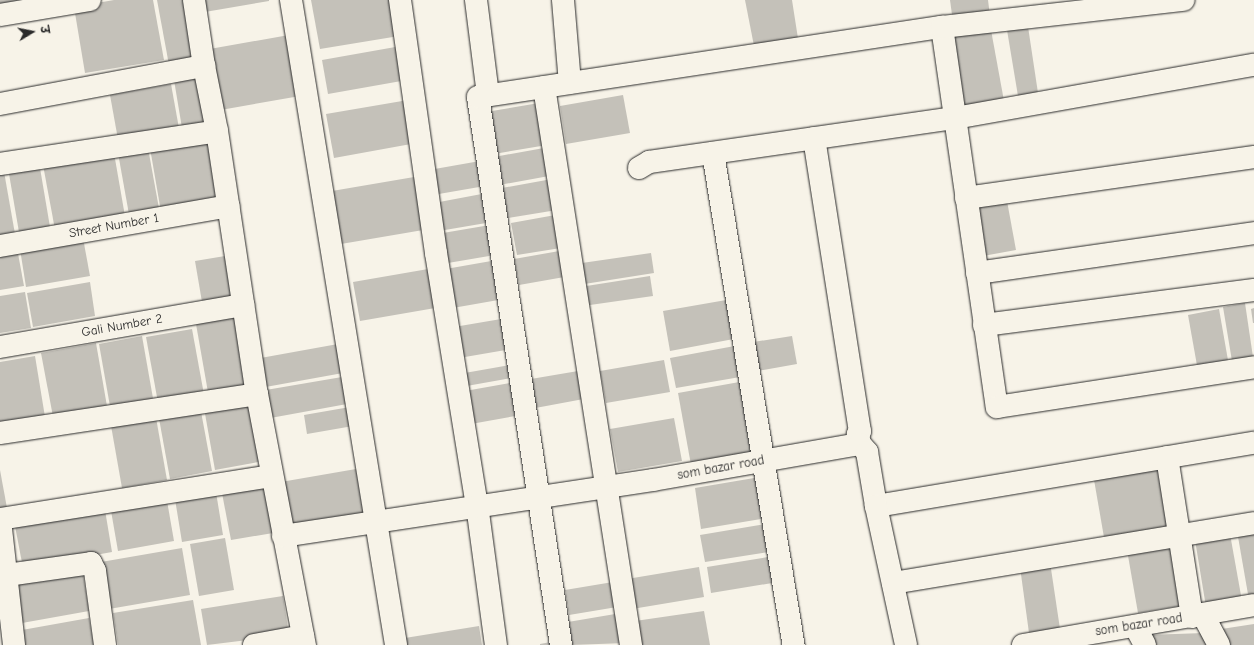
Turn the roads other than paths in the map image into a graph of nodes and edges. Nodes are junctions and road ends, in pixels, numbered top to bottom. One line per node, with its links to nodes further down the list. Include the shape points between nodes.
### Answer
1 (90, 0): 8 (street)
2 (194, 0): 11 (street)
3 (291, 0): 45 (street)
4 (400, 0): 42 (street, via 436,253)
5 (476, 0): 14 (street)
6 (563, 0): 12 (street)
7 (1183, 0): 9 (street)
8 (0, 15)
9 (942, 27): 12 (street); 16 (street)
10 (1254, 65): 16 (street)
11 (204, 66): 15 (street); 17 (street)
12 (570, 83): 13 (street)
13 (544, 87): 14 (street); 40 (street, via 588,355)
14 (488, 95): 41 (street, via 478,97 477,101)
15 (0, 104)
16 (955, 118): 18 (street); 23 (street)
17 (217, 131): 21 (street); 24 (street)
18 (814, 138): 19 (street); 36 (street)
19 (713, 153): 22 (street, via 649,162); 38 (street)
20 (1254, 157): 23 (street)
21 (0, 164)
22 (639, 168)
23 (966, 198): 27 (street)
24 (229, 206): 26 (street, Street Number 1); 29 (street)
25 (1254, 234): 27 (street)
26 (0, 246)
27 (977, 273): 30 (street)
28 (1254, 290): 30 (street)
29 (243, 305): 31 (street, Gali Number 2); 33 (street)
30 (984, 325): 32 (street, via 997,407)
31 (0, 347)
32 (1254, 367)
33 (257, 394): 34 (street); 39 (street)
34 (0, 433)
35 (1254, 443): 37 (street)
36 (860, 444): 38 (street, som bazar road); 43 (street, via 867,452)
37 (1167, 457): 43 (street); 48 (street)
38 (762, 461): 40 (street, som bazar road); 63 (street)
39 (271, 476): 44 (street); 47 (street)
40 (605, 486): 41 (street, som bazar road); 62 (street)
41 (540, 496): 42 (street, som bazar road); 61 (street)
42 (477, 505): 45 (street, som bazar road); 60 (street)
43 (876, 506): 50 (street)
44 (0, 519): 49 (street)
45 (377, 521): 47 (street, som bazar road); 59 (street)
46 (1254, 523): 48 (street)
47 (283, 536): 55 (street)
48 (1179, 536): 50 (street); 52 (street)
49 (2, 575): 56 (street); 57 (street, via 91,563 95,571)
50 (893, 583): 64 (street)
51 (1254, 605): 52 (street, som bazar road)
52 (1198, 616): 53 (street, som bazar road); 66 (street)
53 (1140, 636): 54 (street, som bazar road)
54 (1070, 640): 65 (street, som bazar road)
55 (304, 641): 58 (street)
56 (14, 645)
57 (105, 645)
58 (254, 645)
59 (396, 645)
60 (496, 645)
61 (561, 645)
62 (631, 645)
63 (794, 645)
64 (906, 645)
65 (1023, 645)
66 (1219, 645)

